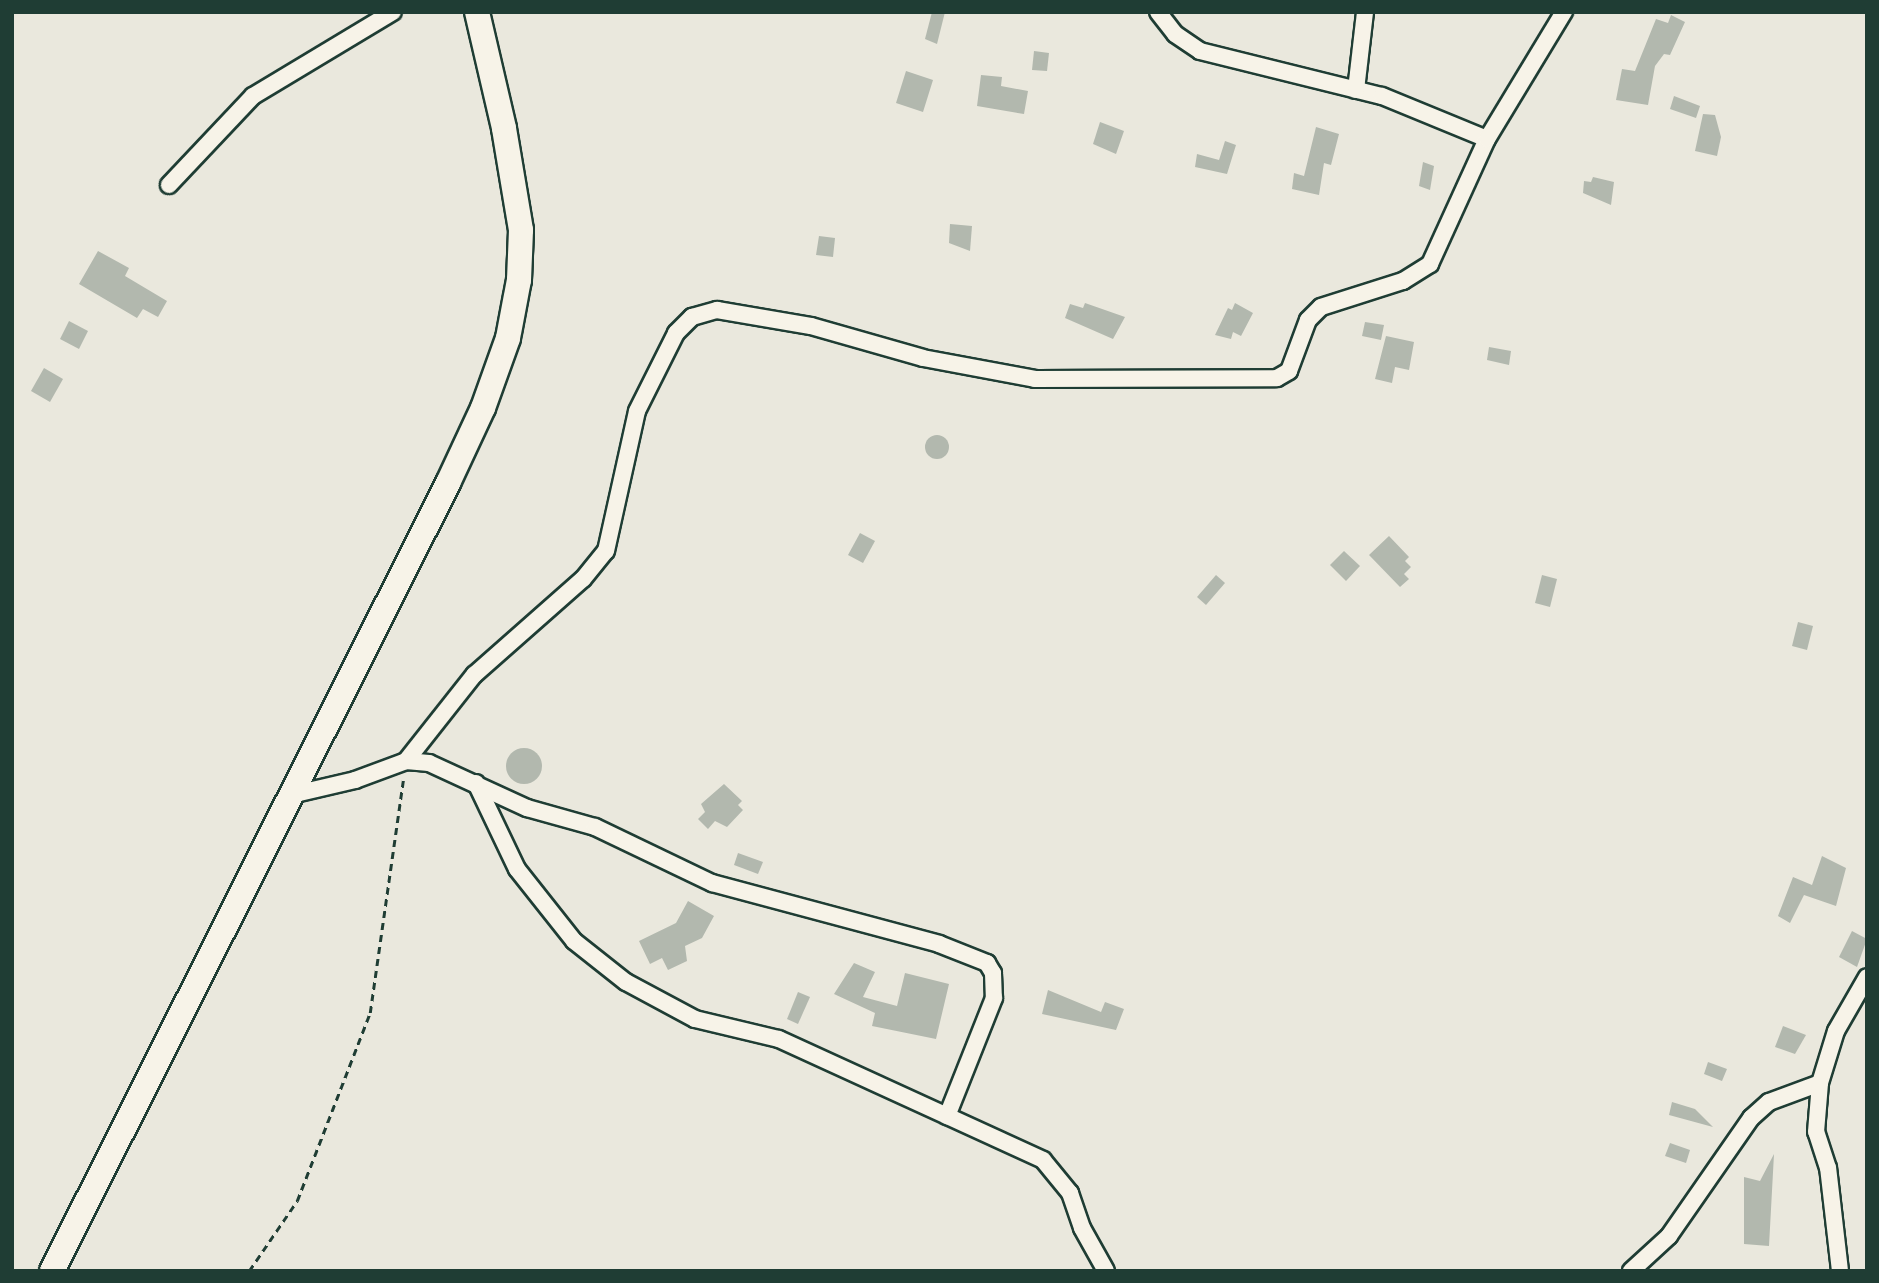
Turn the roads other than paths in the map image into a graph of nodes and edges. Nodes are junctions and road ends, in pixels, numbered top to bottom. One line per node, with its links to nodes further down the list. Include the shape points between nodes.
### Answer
1 (393, 12): 8 (street, via 253,96)
2 (477, 12): 11 (main road, via 504,128 521,230 519,280 508,338 483,408 448,483)
3 (1158, 12): 6 (street, via 1175,34 1200,51)
4 (1365, 12): 6 (street)
5 (1564, 12): 7 (street)
6 (1356, 90): 7 (street)
7 (1488, 139): 9 (street, via 1458,212 1430,264 1403,281 1321,307 1308,320 1289,371 1277,378 1035,379 923,358 811,326 717,310 692,317 676,333 637,411 606,551 583,579 474,675)
8 (169, 185)
9 (406, 761): 10 (street, via 438,765); 11 (street, via 355,780)
10 (476, 783): 14 (street, via 517,869 574,942 626,982 695,1019 779,1039); 14 (street, via 527,808 595,827 712,883 939,944 987,963 993,973 994,998)
11 (291, 795): 15 (main road)
12 (1867, 977): 13 (street, via 1836,1031)
13 (1820, 1083): 17 (street, via 1769,1102 1751,1118 1669,1236); 18 (street, via 1816,1132 1828,1168)
14 (947, 1116): 16 (street, via 1042,1160 1057,1174)
15 (52, 1271)
16 (1106, 1271)
17 (1631, 1271)
18 (1840, 1271)

